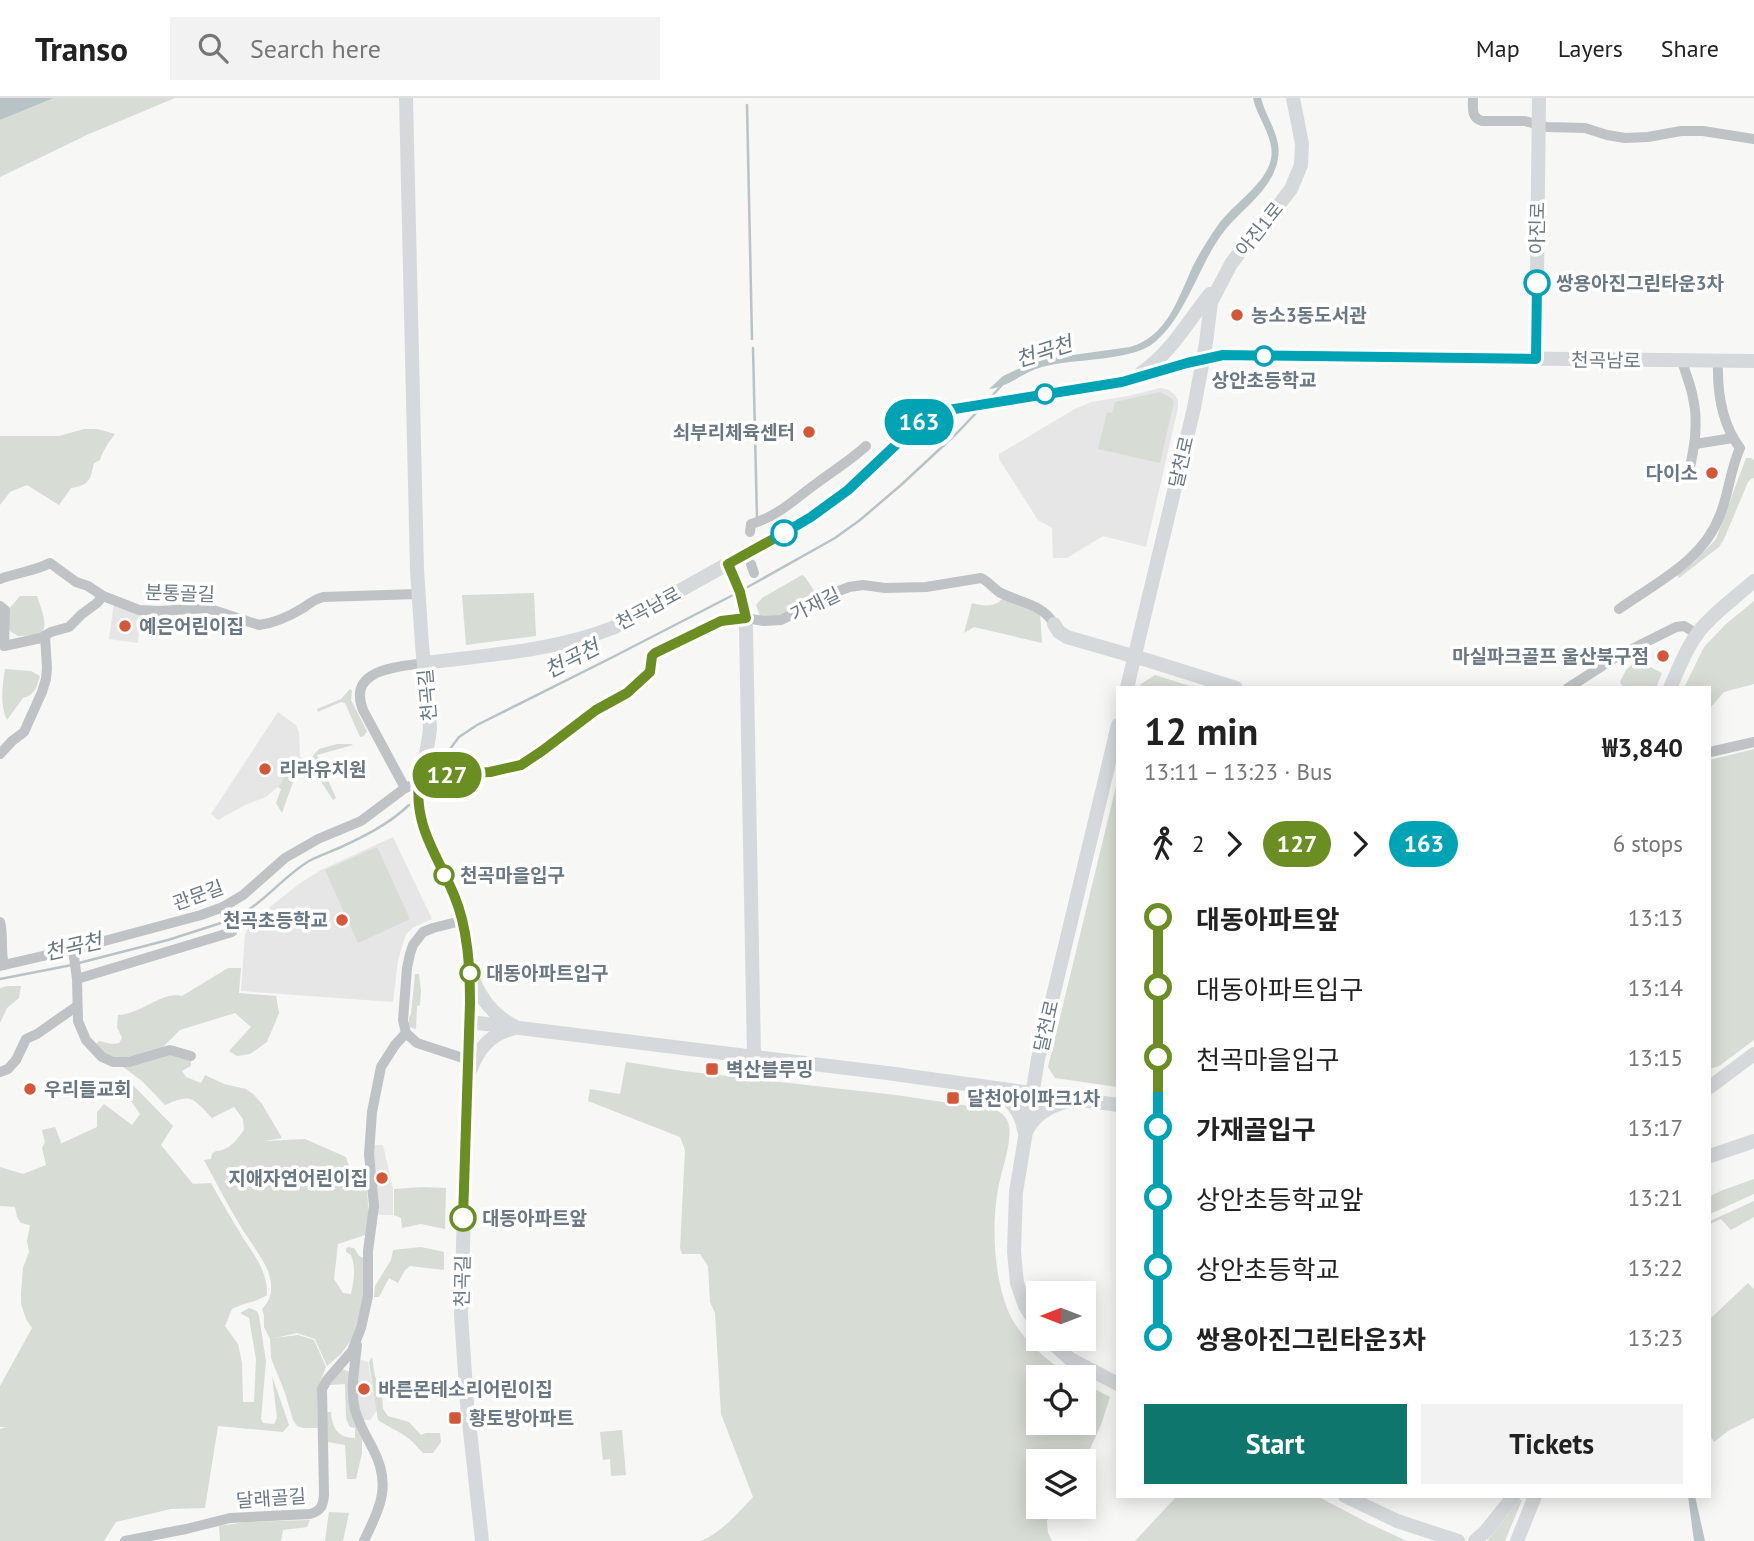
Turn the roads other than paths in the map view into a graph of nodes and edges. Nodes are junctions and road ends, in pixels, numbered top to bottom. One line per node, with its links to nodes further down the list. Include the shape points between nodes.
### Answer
1 (406, 98): 22 (street, 천곡길)
2 (1293, 98): 7 (street, 아진1로, via 1303,151 1300,171)
3 (1473, 98): 5 (street, via 1479,120)
4 (1539, 98): 5 (street, 아진로)
5 (1539, 125): 6 (street, via 1585,128 1625,138 1703,131); 9 (street, 아진로)
6 (1754, 139)
7 (1222, 279): 8 (street, 아진1로, via 1210,306); 13 (street, via 1169,349)
8 (1203, 359): 9 (street, 천곡남로, via 1223,355); 13 (street, 천곡남로); 30 (street, 달천로)
9 (1536, 359): 10 (street, 천곡남로)
10 (1682, 360): 11 (street, 천곡남로); 15 (street, via 1695,405)
11 (1718, 361): 12 (street, 천곡남로); 14 (street, via 1720,401)
12 (1754, 361)
13 (1132, 380): 19 (street, 천곡남로, via 939,412 920,422 834,501)
14 (1732, 438): 15 (street); 25 (street, via 1740,448 1712,533 1694,556)
15 (1695, 444): 17 (street)
16 (866, 446): 18 (street, via 783,509 751,524)
17 (1688, 476)
18 (750, 533)
19 (728, 564): 26 (street); 31 (street, 천곡남로, via 593,636 554,646)
20 (0, 579): 23 (street, 분통골길, via 50,563)
21 (1754, 581): 28 (street)
22 (418, 594): 23 (street, 분통골길, via 323,597 259,625 207,608 139,610); 31 (street, 천곡길)
23 (103, 596): 29 (street, via 69,627)
24 (0, 606): 29 (street, via 5,610 4,646)
25 (1619, 609)
26 (745, 612): 27 (street, 가재길, via 764,621 781,620 813,601 856,586 911,588 981,578 1009,597 1042,610); 40 (street, 가재길, via 655,653 650,672 627,693 521,765); 55 (street)
27 (1054, 624): 30 (street, 가재길, via 1067,637)
28 (1697, 634): 32 (street, via 1676,627 1616,657); 35 (street)
29 (45, 636): 38 (street, via 46,679 29,724)
30 (1135, 656): 33 (street, 달천로); 34 (street, 가재길)
31 (424, 663): 40 (street, 천곡길, via 430,729); 41 (street, 천곡남로, via 380,671 359,693 363,710)
32 (1583, 684)
33 (1128, 686)
34 (1230, 686)
35 (1671, 686)
36 (1116, 732): 61 (street, 달천로)
37 (1754, 742): 39 (street)
38 (1, 749)
39 (1711, 752)
40 (419, 782): 41 (street, 관문길); 43 (street, 천곡길, via 424,833)
41 (405, 788): 42 (street, 관문길, via 361,821 285,858)
42 (224, 909): 45 (street, 관문길); 48 (street, via 232,932)
43 (461, 921): 47 (street, 천곡길); 52 (street, via 424,932 413,945 403,1020)
44 (0, 922): 46 (street)
45 (74, 953): 46 (street, 관문길); 48 (street)
46 (2, 966)
47 (469, 968): 50 (street, 천곡길); 51 (street, via 488,1006)
48 (77, 977): 49 (street)
49 (77, 1006): 54 (street, via 86,1040 108,1060 129,1062 170,1050); 57 (street, via 26,1040 16,1060)
50 (470, 1022): 51 (street); 56 (street, 천곡길)
51 (518, 1028): 55 (street); 58 (street, via 489,1040)
52 (406, 1032): 56 (street, via 417,1043); 68 (street, 달래골길, via 381,1067 372,1112 369,1154 374,1206 368,1296)
53 (1754, 1054): 59 (street)
54 (191, 1056)
55 (754, 1057): 60 (street)
56 (469, 1060): 58 (street, 천곡길)
57 (0, 1072)
58 (468, 1077): 77 (street, 천곡길, via 461,1315)
59 (1711, 1086)
60 (985, 1087): 61 (street); 64 (street, via 1013,1105)
61 (1031, 1093): 62 (street); 64 (street, 달천로)
62 (1080, 1100): 63 (street); 64 (street, via 1045,1110)
63 (1116, 1105)
64 (1024, 1135): 67 (street, 달천로, via 1014,1208 1015,1268)
65 (1754, 1140): 66 (street)
66 (1713, 1153)
67 (1026, 1308)
68 (358, 1338): 75 (street, 달래골길, via 322,1389 324,1495 317,1512 219,1520); 76 (street, 달래골길, via 354,1402 383,1481 379,1508)
69 (1061, 1351): 70 (street)
70 (1116, 1383)
71 (1349, 1498): 74 (street)
72 (1512, 1498): 79 (street)
73 (1534, 1498): 80 (street)
74 (1442, 1538): 78 (street)
75 (125, 1541)
76 (364, 1541)
77 (482, 1541)
78 (1458, 1541)
79 (1475, 1541)
80 (1517, 1541)

